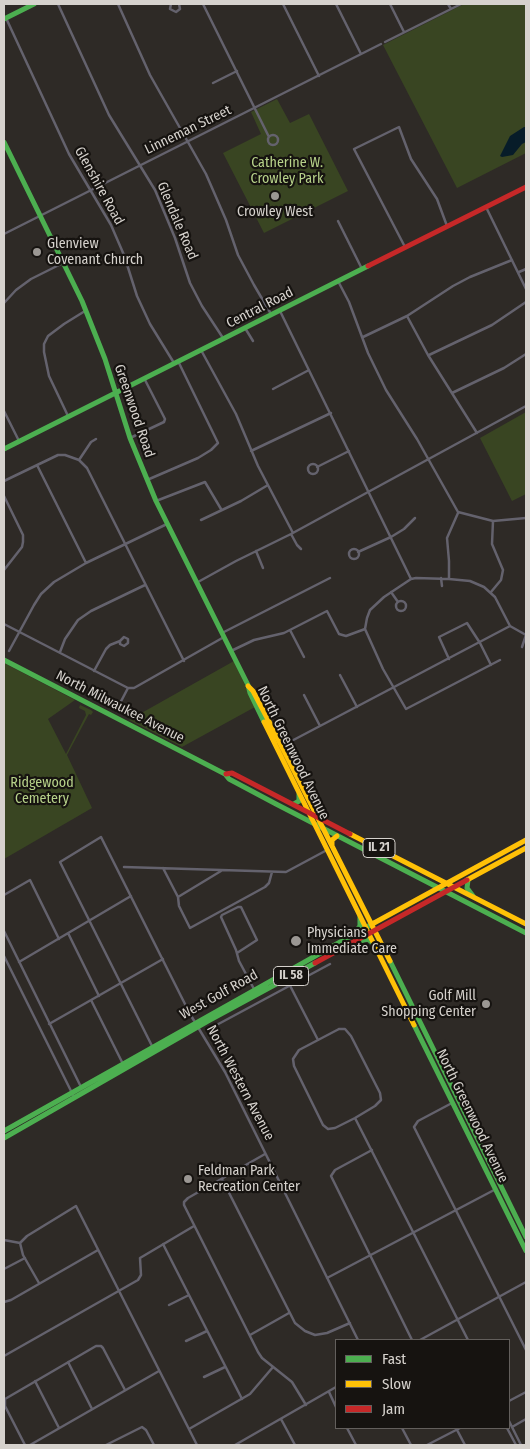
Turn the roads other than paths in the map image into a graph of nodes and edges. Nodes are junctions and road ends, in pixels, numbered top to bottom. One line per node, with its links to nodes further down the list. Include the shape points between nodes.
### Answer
1 (34, 4): 14 (main road)
2 (58, 4): 24 (street, Glendale Road, via 109,115)
3 (118, 4): 23 (street, via 150,75)
4 (171, 4): 12 (street, via 170,9 174,12 179,10)
5 (185, 4): 12 (street)
6 (203, 4): 17 (street)
7 (283, 4): 18 (street)
8 (336, 4): 16 (street)
9 (390, 4): 15 (street)
10 (448, 4): 13 (street)
11 (461, 4): 13 (street, Linneman Street)
12 (179, 5)
13 (451, 9): 15 (street, Linneman Street)
14 (5, 18): 26 (street, Glenshire Road, via 69,154)
15 (404, 32): 16 (street, Linneman Street)
16 (361, 54): 18 (street, Linneman Street)
17 (237, 71): 19 (street); 20 (street)
18 (319, 76): 20 (street, Linneman Street)
19 (213, 83)
20 (255, 108): 21 (street); 23 (street, Linneman Street)
21 (269, 137)
22 (4, 142): 28 (main road, Greenwood Road)
23 (188, 142): 24 (street, Linneman Street); 44 (street, via 206,174 238,255)
24 (140, 166): 26 (street, Linneman Street); 48 (street, Glendale Road, via 155,190 190,283)
25 (526, 186): 27 (main road, Central Road)
26 (92, 190): 28 (street, Linneman Street); 53 (street, Glenshire Road, via 124,255 150,324)
27 (486, 207): 30 (main road, Central Road); 33 (street)
28 (41, 216): 31 (street, Linneman Street); 34 (main road, Greenwood Road)
29 (338, 221): 35 (street)
30 (447, 226): 32 (main road, Central Road); 32 (street, via 437,199 411,159 400,127 354,149)
31 (4, 234)
32 (405, 247): 35 (main road, Central Road)
33 (512, 260): 37 (street); 45 (street, via 453,286)
34 (64, 262): 41 (street, via 31,279); 42 (main road, Greenwood Road)
35 (362, 269): 38 (main road, Central Road)
36 (526, 269): 37 (street)
37 (518, 273): 39 (street)
38 (338, 281): 43 (main road, Central Road); 47 (street)
39 (526, 289)
40 (526, 302): 52 (street, via 492,325)
41 (4, 303)
42 (86, 310): 57 (main road, Greenwood Road); 62 (street, via 48,336 44,344 49,376)
43 (280, 310): 44 (main road, Central Road); 54 (street)
44 (271, 314): 46 (main road, Central Road)
45 (407, 316): 47 (street); 52 (street)
46 (245, 328): 48 (main road, Central Road); 49 (street)
47 (362, 337): 70 (street, via 386,390)
48 (223, 338): 50 (main road, Central Road)
49 (253, 341)
50 (201, 350): 53 (main road, Central Road); 68 (street, via 236,414)
51 (526, 354): 58 (street)
52 (428, 355): 58 (street)
53 (176, 362): 55 (main road, Central Road); 74 (street, via 218,443 198,458)
54 (309, 370): 56 (street); 61 (street)
55 (144, 378): 57 (main road, Central Road); 64 (street, via 165,419)
56 (273, 389)
57 (116, 392): 62 (main road, Central Road); 64 (main road, Greenwood Road)
58 (452, 393): 63 (street)
59 (526, 406): 63 (street)
60 (4, 411): 66 (street)
61 (331, 413): 68 (street); 69 (street)
62 (68, 416): 66 (main road, Central Road)
63 (477, 433): 70 (street)
64 (130, 438): 74 (main road, Greenwood Road)
65 (96, 439): 71 (street)
66 (19, 441): 67 (main road, Central Road)
67 (4, 449)
68 (251, 451): 76 (street)
69 (349, 451): 73 (street); 77 (street)
70 (429, 459): 77 (street); 81 (street)
71 (79, 460): 72 (street, via 65,454); 89 (street, via 87,468)
72 (37, 465): 75 (street); 93 (street)
73 (317, 467): 73 (street, via 316,473 308,472 310,465)
74 (147, 480): 79 (main road, Greenwood Road)
75 (4, 481)
76 (268, 485): 80 (street); 87 (street)
77 (370, 492): 87 (street); 88 (street)
78 (4, 496): 95 (street, via 23,535 23,542)
79 (156, 501): 80 (street, via 207,480); 86 (main road, Greenwood Road)
80 (221, 509): 84 (street)
81 (458, 512): 85 (street); 99 (street, via 447,538)
82 (415, 518): 88 (street)
83 (526, 518): 85 (street)
84 (201, 520)
85 (493, 521): 104 (street, via 492,544 503,575)
86 (167, 524): 89 (street); 112 (main road, Greenwood Road)
87 (292, 534): 90 (street); 91 (street)
88 (391, 537): 92 (street); 98 (street)
89 (125, 545): 93 (street); 101 (street)
90 (301, 549)
91 (256, 551): 94 (street); 100 (street)
92 (358, 552): 92 (street, via 356,559 351,559 351,550)
93 (86, 563): 110 (street, via 41,594)
94 (263, 568)
95 (4, 570)
96 (330, 578): 112 (street)
97 (441, 578): 98 (street); 99 (street); 102 (street)
98 (411, 579): 103 (street)
99 (449, 579): 104 (street, via 470,581)
100 (198, 582)
101 (145, 584): 118 (street, via 78,620 65,638); 122 (street)
102 (442, 586)
103 (391, 592): 105 (street); 108 (street, via 370,610)
104 (491, 592): 107 (street)
105 (398, 602): 105 (street, via 397,610 405,610 403,601)
106 (4, 624): 110 (street)
107 (510, 626): 111 (street); 114 (street)
108 (365, 629): 109 (street, via 346,636 340,634 327,611); 128 (street)
109 (290, 630): 117 (street, via 254,640); 119 (street)
110 (19, 632): 116 (street); 118 (street)
111 (526, 634): 115 (street)
112 (223, 635): 117 (main road, Greenwood Road); 122 (street)
113 (120, 641): 125 (street, via 106,649)
114 (480, 643): 120 (street); 120 (street, via 467,623 440,635 439,640); 124 (street)
115 (522, 647)
116 (9, 651)
117 (231, 651): 127 (main road, Greenwood Road)
118 (60, 652): 125 (street)
119 (304, 657)
120 (449, 659): 128 (street)
121 (4, 660): 135 (main road, North Milwaukee Avenue)
122 (184, 660): 129 (street, via 134,688)
123 (500, 660): 124 (street)
124 (491, 665): 128 (street, via 406,709)
125 (94, 670): 129 (street)
126 (340, 675): 132 (street)
127 (248, 685): 134 (main road, North Greenwood Avenue); 136 (main road, North Greenwood Avenue)
128 (394, 687): 132 (street)
129 (128, 688): 131 (street)
130 (304, 695): 133 (street)
131 (118, 707)
132 (357, 707): 133 (street)
133 (320, 726): 134 (street)
134 (282, 746): 139 (main road, North Greenwood Avenue)
135 (226, 774): 137 (main road, North Milwaukee Avenue / IL 21, via 232,773); 140 (main road, North Milwaukee Avenue / IL 21, via 229,779)
136 (299, 794): 137 (main road, via 299,801); 138 (main road, North Greenwood Avenue)
137 (294, 804): 138 (main road, North Milwaukee Avenue / IL 21)
138 (308, 812): 139 (main road, North Milwaukee Avenue / IL 21); 140 (main road, North Greenwood Avenue)
139 (317, 816): 141 (main road, North Greenwood Avenue); 151 (main road, North Milwaukee Avenue / IL 21)
140 (314, 824): 141 (main road, North Milwaukee Avenue / IL 21); 144 (main road, North Greenwood Avenue)
141 (323, 828): 142 (main road, North Milwaukee Avenue / IL 21); 144 (main road, North Greenwood Avenue)
142 (337, 836): 144 (main road); 153 (main road, North Milwaukee Avenue / IL 21)
143 (526, 840): 151 (main road, West Golf Road / IL 58)
144 (330, 848): 149 (street, via 287,872); 159 (main road, North Greenwood Avenue); 163 (main road, North Greenwood Avenue)
145 (526, 848): 150 (main road, West Golf Road / IL 58)
146 (124, 867): 147 (street)
147 (163, 868): 148 (street); 157 (street)
148 (222, 870): 149 (street); 157 (street)
149 (272, 871): 157 (street, via 265,887 190,928)
150 (468, 880): 152 (main road, West Golf Road / IL 58); 158 (main road, via 467,888)
151 (447, 883): 152 (main road, North Milwaukee Avenue / IL 21); 153 (main road, West Golf Road / IL 58)
152 (454, 887): 154 (main road, West Golf Road / IL 58); 158 (main road, North Milwaukee Avenue / IL 21)
153 (438, 888): 154 (main road, North Milwaukee Avenue / IL 21); 163 (main road, West Golf Road / IL 58)
154 (446, 892): 162 (main road, West Golf Road / IL 58); 168 (main road, North Milwaukee Avenue / IL 21)
155 (4, 895): 169 (street, via 30,880)
156 (131, 896): 160 (street); 160 (street, North Western Avenue, via 101,837 60,862); 175 (street, North Western Avenue)
157 (178, 897)
158 (474, 897): 161 (main road, North Milwaukee Avenue / IL 21)
159 (360, 915): 163 (main road, North Greenwood Avenue); 165 (main road, via 360,926)
160 (89, 921): 167 (street); 180 (street)
161 (526, 924)
162 (385, 925): 166 (main road, West Golf Road / IL 58); 170 (main road)
163 (369, 926): 165 (main road, West Golf Road / IL 58); 166 (main road, North Greenwood Avenue)
164 (4, 931): 176 (street)
165 (356, 932): 178 (main road, West Golf Road / IL 58)
166 (372, 932): 170 (main road, North Greenwood Avenue); 171 (main road, West Golf Road / IL 58); 172 (main road, North Greenwood Avenue)
167 (68, 933): 169 (street); 183 (street)
168 (526, 933)
169 (59, 939): 176 (street)
170 (379, 939): 204 (main road, North Greenwood Avenue)
171 (353, 942): 172 (main road, via 368,940); 179 (main road, West Golf Road / IL 58)
172 (378, 950): 193 (main road, North Greenwood Avenue)
173 (237, 953): 173 (street, via 221,917 241,907 257,940); 182 (street)
174 (4, 956): 192 (street)
175 (162, 959): 180 (street); 186 (street, North Western Avenue)
176 (19, 962): 185 (street)
177 (330, 964): 181 (street)
178 (283, 972): 179 (street); 182 (main road, West Golf Road / IL 58)
179 (286, 979): 181 (street); 186 (main road, West Golf Road / IL 58)
180 (120, 984): 183 (street); 189 (street)
181 (290, 986): 187 (street); 188 (street)
182 (254, 989): 186 (main road, West Golf Road / IL 58)
183 (99, 996): 184 (street)
184 (91, 1000): 185 (street); 190 (street)
185 (49, 1024): 191 (street)
186 (197, 1024): 189 (main road, West Golf Road / IL 58); 190 (main road, West Golf Road / IL 58); 198 (street, North Western Avenue, via 225,1072)
187 (211, 1028)
188 (318, 1040): 194 (street, via 296,1053 294,1066 325,1127 335,1128); 194 (street, via 339,1029 347,1031 380,1093 379,1103)
189 (152, 1046): 190 (main road, West Golf Road / IL 58)
190 (124, 1066): 191 (main road, West Golf Road / IL 58); 192 (main road, West Golf Road / IL 58)
191 (81, 1087): 192 (main road, West Golf Road / IL 58)
192 (73, 1095): 195 (main road, West Golf Road / IL 58); 196 (main road, West Golf Road / IL 58)
193 (453, 1103): 200 (main road, North Greenwood Avenue); 201 (street, via 418,1121 414,1127)
194 (355, 1118): 197 (street)
195 (4, 1131)
196 (4, 1138)
197 (372, 1150): 203 (street); 210 (street, via 331,1174)
198 (265, 1154): 199 (street); 213 (street, North Western Avenue)
199 (222, 1179): 202 (street, via 184,1202); 221 (street)
200 (496, 1189): 201 (street); 209 (main road, North Greenwood Avenue)
201 (456, 1211): 203 (street); 218 (street)
202 (194, 1226): 207 (street); 225 (street)
203 (413, 1234): 210 (street); 222 (street)
204 (526, 1237)
205 (4, 1240): 206 (street)
206 (20, 1243): 208 (street, via 76,1206); 211 (street)
207 (163, 1244): 216 (street, via 140,1258 140,1278); 217 (street)
208 (98, 1250): 215 (street); 216 (street)
209 (526, 1251)
210 (370, 1256): 213 (street); 227 (street)
211 (25, 1258): 212 (street); 215 (street)
212 (4, 1269)
213 (327, 1278): 223 (street, North Western Avenue)
214 (526, 1282): 218 (street)
215 (39, 1283): 219 (street)
216 (119, 1291): 232 (street); 236 (street)
217 (189, 1295): 220 (street); 224 (street)
218 (498, 1297): 222 (street); 231 (street)
219 (4, 1302)
220 (169, 1305)
221 (290, 1313): 223 (street, via 300,1328 315,1334 327,1333); 225 (street)
222 (457, 1320): 228 (street); 229 (street)
223 (350, 1323): 226 (street, North Western Avenue)
224 (207, 1330): 230 (street); 234 (street)
225 (250, 1335): 235 (street, via 260,1355)
226 (358, 1339)
227 (412, 1339)
228 (422, 1339)
229 (467, 1339)
230 (186, 1341)
231 (526, 1350)
232 (4, 1356)
233 (68, 1362): 238 (street); 240 (street, via 101,1346); 248 (street)
234 (225, 1367): 237 (street); 243 (street)
235 (273, 1367): 243 (street); 246 (street, via 292,1382)
236 (159, 1371): 240 (street); 254 (street)
237 (204, 1377)
238 (35, 1381): 245 (street); 253 (street)
239 (335, 1388): 241 (street)
240 (125, 1390): 248 (street)
241 (328, 1392): 246 (street); 247 (street)
242 (526, 1392): 244 (street)
243 (242, 1399): 254 (street)
244 (510, 1400)
245 (4, 1401): 261 (street)
246 (306, 1405): 249 (street)
247 (335, 1405)
248 (92, 1409): 253 (street)
249 (281, 1419): 266 (street); 267 (street)
250 (526, 1419): 252 (street)
251 (510, 1423): 252 (street)
252 (512, 1427): 273 (street)
253 (59, 1428): 262 (street)
254 (189, 1429): 265 (street)
255 (348, 1429): 268 (street)
256 (403, 1429): 269 (street)
257 (456, 1429): 270 (street)
258 (458, 1429): 271 (street)
259 (508, 1429): 272 (street)
260 (110, 1444): 263 (street); 264 (street, via 142,1427)
261 (25, 1445)
262 (30, 1445)
263 (106, 1445)
264 (154, 1445)
265 (197, 1445)
266 (238, 1445)
267 (295, 1445)
268 (356, 1445)
269 (411, 1445)
270 (428, 1445)
271 (465, 1445)
272 (516, 1445)
273 (521, 1445)

